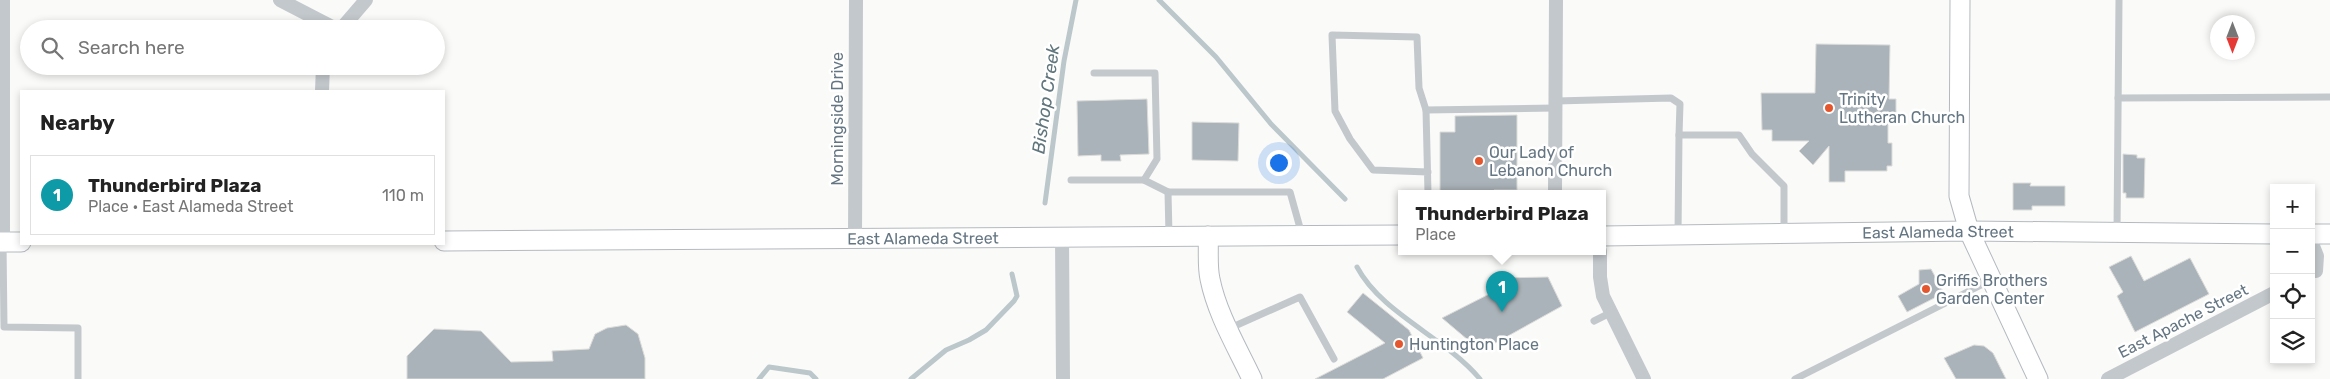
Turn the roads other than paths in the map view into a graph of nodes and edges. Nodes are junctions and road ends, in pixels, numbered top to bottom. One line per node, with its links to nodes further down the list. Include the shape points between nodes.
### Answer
1 (3, 0): 39 (street)
2 (280, 0): 8 (street)
3 (366, 0): 9 (street)
4 (856, 0): 37 (street, Morningside Drive)
5 (1556, 0): 15 (street)
6 (1960, 0): 24 (main road, via 1959,196)
7 (2119, 0): 14 (lane)
8 (319, 20)
9 (349, 20)
10 (1094, 73): 20 (lane, via 1155,73 1157,159)
11 (323, 75): 12 (street)
12 (322, 90)
13 (2330, 97): 14 (lane)
14 (2118, 98): 25 (lane)
15 (1556, 104): 16 (lane); 17 (lane, via 1671,98 1680,104); 22 (street)
16 (1426, 110): 18 (lane); 18 (lane, via 1419,88 1417,37 1332,35 1335,111 1350,139 1373,170)
17 (1679, 135): 26 (lane, via 1740,135 1752,154 1784,186); 31 (lane)
18 (1428, 172): 21 (lane)
19 (1071, 180): 20 (lane)
20 (1144, 180): 23 (lane)
21 (1428, 190)
22 (1555, 190)
23 (1168, 192): 32 (lane); 34 (lane, via 1290,192)
24 (1969, 231): 25 (main road, East Alameda Street); 26 (main road, East Alameda Street); 45 (main road)
25 (2118, 231): 27 (main road, East Alameda Street)
26 (1784, 233): 31 (main road, East Alameda Street)
27 (2270, 234)
28 (2315, 234): 29 (main road)
29 (2330, 234)
30 (1398, 235): 34 (main road, East Alameda Street)
31 (1678, 235): 35 (main road, East Alameda Street)
32 (1169, 236): 33 (main road, East Alameda Street); 36 (main road, East Alameda Street)
33 (1208, 236): 34 (main road, East Alameda Street); 49 (main road, via 1210,277)
34 (1302, 236)
35 (1606, 236)
36 (1062, 237): 37 (main road, East Alameda Street); 52 (street)
37 (854, 239): 38 (main road, East Alameda Street)
38 (445, 241)
39 (8, 242): 51 (lane, via 4,327 78,328)
40 (2315, 251): 43 (street)
41 (1600, 255): 47 (street, via 1600,287)
42 (2330, 264): 44 (street)
43 (2315, 267)
44 (2315, 272)
45 (1992, 280): 55 (lane); 56 (main road)
46 (2270, 295): 57 (street, East Apache Street)
47 (1610, 313): 48 (lane); 54 (street)
48 (1594, 321)
49 (1228, 329): 50 (lane, via 1300,297); 53 (main road)
50 (1334, 359)
51 (78, 379)
52 (1063, 379)
53 (1252, 379)
54 (1644, 379)
55 (1796, 379)
56 (2038, 379)
57 (2108, 379)

